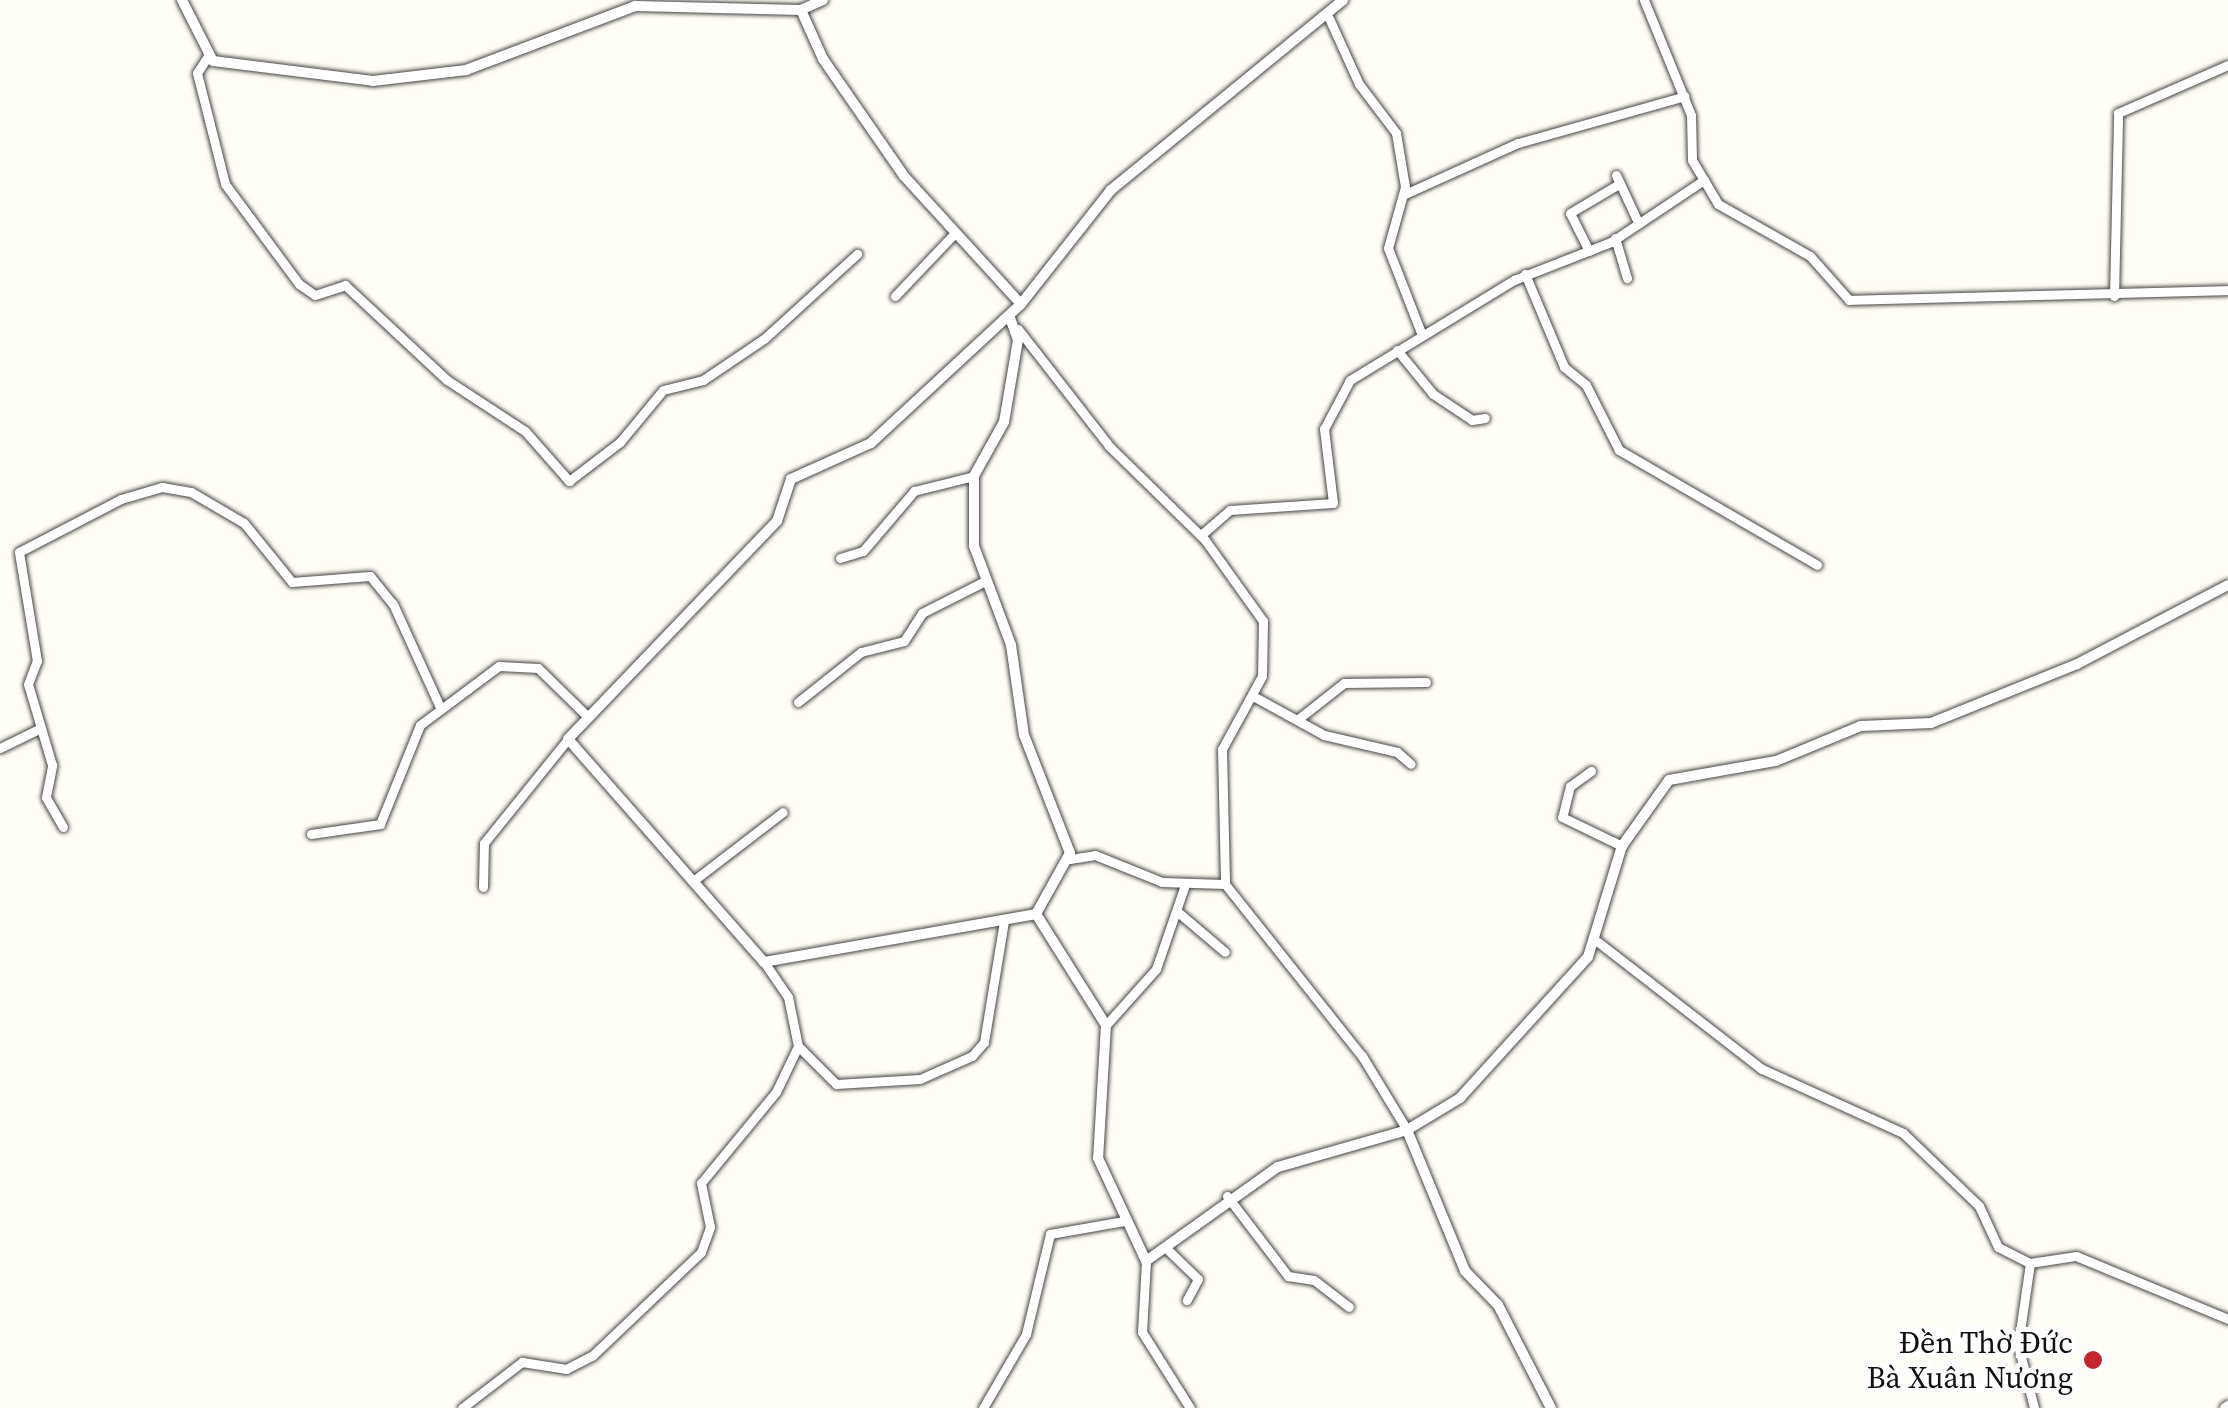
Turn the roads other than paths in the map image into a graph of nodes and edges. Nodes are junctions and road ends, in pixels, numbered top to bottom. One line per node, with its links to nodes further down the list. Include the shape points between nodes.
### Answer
1 (182, 0): 8 (street)
2 (823, 0): 6 (street)
3 (1342, 0): 7 (street)
4 (1644, 0): 10 (street)
5 (677, 4): 6 (street); 8 (street, via 618,10 424,78 360,81)
6 (798, 5): 14 (street, via 822,59)
7 (1328, 16): 12 (street, via 1359,84 1394,128); 23 (street, via 1111,190)
8 (208, 56): 17 (street, via 197,73 225,184 299,284 315,296 346,285 447,380 518,426 569,481 610,452 663,390 703,380 766,338)
9 (2228, 65): 22 (street, via 2118,113)
10 (1686, 96): 11 (street); 12 (street, via 1524,141)
11 (1704, 180): 13 (street); 22 (street, via 1730,217 1810,256 1856,303)
12 (1404, 194): 26 (street, via 1388,248)
13 (1637, 220): 15 (street); 16 (street, via 1618,180 1570,213)
14 (954, 234): 21 (street); 23 (street)
15 (1615, 238): 16 (street); 19 (street)
16 (1589, 251): 18 (street)
17 (857, 254)
18 (1525, 274): 26 (street); 32 (street, via 1536,314 1619,450)
19 (1628, 278)
20 (2228, 290): 22 (street)
21 (895, 296)
22 (2114, 296)
23 (1021, 304): 24 (street)
24 (1010, 318): 25 (street); 39 (street, via 871,443 791,479 777,521)
25 (1018, 329): 29 (street, via 1004,422); 30 (street, via 1110,446)
26 (1422, 335): 27 (street)
27 (1398, 350): 28 (street, via 1434,394 1472,420); 30 (street, via 1350,380 1325,424 1333,503 1230,510)
28 (1485, 418)
29 (974, 476): 31 (street, via 914,490 863,550); 33 (street, via 975,554)
30 (1201, 535): 36 (street, via 1263,620 1266,658)
31 (840, 558)
32 (1817, 566)
33 (985, 581): 37 (street, via 922,613 904,641 861,652); 50 (street, via 1011,645 1024,735)
34 (2228, 586): 49 (street, via 2077,664 1931,723 1861,726 1776,761 1675,776)
35 (1426, 682): 40 (street, via 1344,682)
36 (1253, 696): 40 (street); 52 (street, via 1222,749)
37 (798, 702)
38 (439, 706): 39 (street, via 516,664 545,672); 41 (street, via 392,604 370,576 292,582 239,518 162,487 91,512 19,552); 48 (street, via 418,730 380,824)
39 (588, 717): 42 (street)
40 (1296, 720): 44 (street)
41 (39, 729): 43 (street); 47 (street, via 52,765 46,797)
42 (568, 738): 51 (street); 54 (street, via 484,843)
43 (0, 748)
44 (1411, 764)
45 (1591, 772): 49 (street, via 1570,786 1562,817)
46 (784, 812): 51 (street)
47 (63, 827)
48 (311, 834)
49 (1622, 846): 58 (street)
50 (1070, 859): 53 (street, via 1095,855); 56 (street)
51 (693, 881): 60 (street)
52 (1225, 884): 53 (street); 63 (street, via 1362,1056)
53 (1185, 885): 55 (street)
54 (483, 887)
55 (1179, 913): 59 (street); 61 (street, via 1153,973)
56 (1036, 914): 57 (street); 61 (street)
57 (1004, 922): 60 (street); 62 (street, via 984,1042 972,1056 920,1078 840,1084)
58 (1598, 942): 63 (street, via 1460,1098); 68 (street, via 1762,1069 1903,1133 1979,1206 1998,1247)
59 (1225, 952)
60 (764, 962): 62 (street, via 788,998)
61 (1106, 1025): 65 (street, via 1095,1143)
62 (798, 1046): 72 (street, via 776,1092 701,1182 709,1236 656,1304 570,1368 522,1362)
63 (1407, 1130): 64 (street, via 1278,1167); 75 (street, via 1464,1272 1498,1305)
64 (1227, 1196): 66 (street); 70 (street, via 1288,1276 1314,1280)
65 (1124, 1221): 67 (street); 73 (street, via 1050,1234 1026,1334)
66 (1168, 1249): 67 (street); 69 (street, via 1198,1279)
67 (1146, 1262): 74 (street, via 1142,1332)
68 (2030, 1263): 71 (street, via 2076,1256); 76 (street, via 2018,1336)
69 (1187, 1300)
70 (1349, 1307)
71 (2228, 1319)
72 (462, 1408)
73 (983, 1408)
74 (1190, 1408)
75 (1551, 1408)
76 (2034, 1408)

